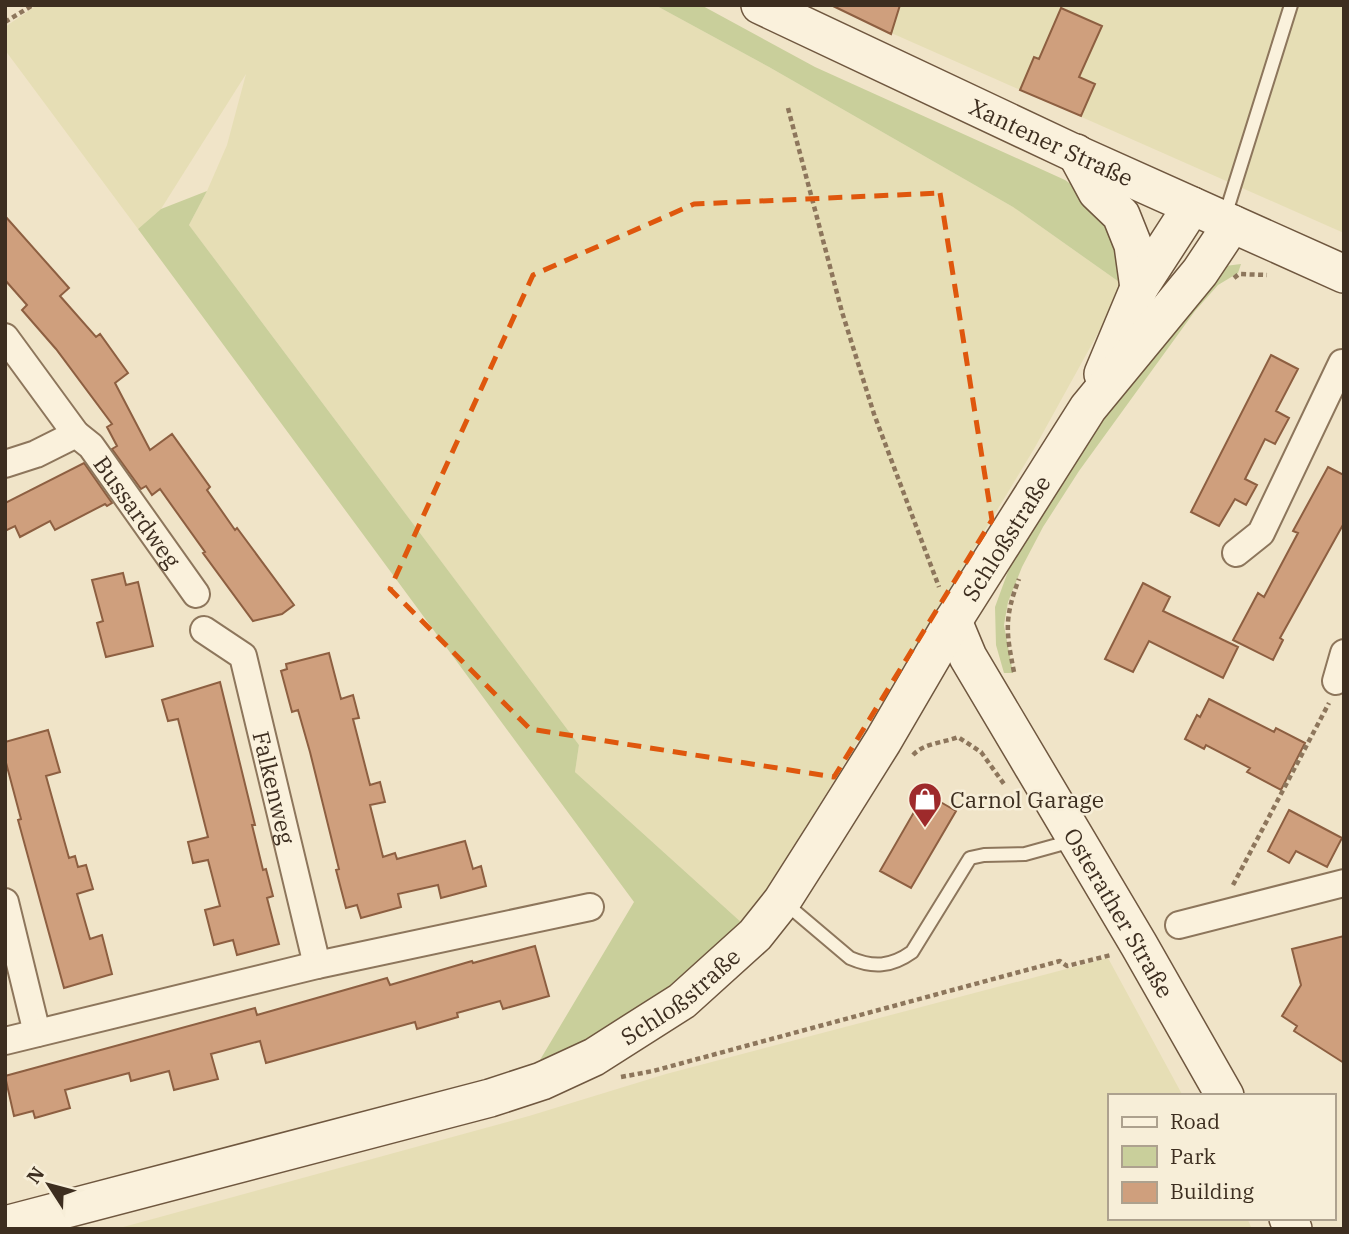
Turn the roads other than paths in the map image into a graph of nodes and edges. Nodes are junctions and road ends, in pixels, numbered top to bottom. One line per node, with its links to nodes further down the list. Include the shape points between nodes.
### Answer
1 (760, 5): 3 (main road, Xantener Straße)
2 (1291, 5): 4 (lane)
3 (1076, 153): 4 (main road, Xantener Straße); 6 (main road, via 1097,191 1121,215 1133,245)
4 (1216, 217): 5 (main road, Xantener Straße); 6 (main road, Schloßstraße); 9 (main road, Schloßstraße, via 1200,272)
5 (1344, 274)
6 (1139, 288): 9 (main road, Schloßstraße)
7 (5, 337): 10 (street, Bussardweg)
8 (1344, 364): 12 (street, via 1261,533)
9 (1088, 408): 14 (main road, Schloßstraße)
10 (76, 434): 11 (street, Bussardweg); 13 (street, Bussardweg, via 91,446)
11 (5, 464)
12 (1236, 553)
13 (196, 594)
14 (953, 621): 18 (main road, Osterather Straße, via 968,657); 20 (main road, Schloßstraße)
15 (204, 630): 24 (street, Falkenweg, via 243,656)
16 (1344, 653): 17 (street)
17 (1336, 681)
18 (1076, 840): 20 (lane, via 1026,854 971,858 912,952 882,966 850,958); 27 (main road, Osterather Straße)
19 (1344, 883): 23 (street)
20 (782, 901): 28 (main road, Schloßstraße, via 755,935 682,1001 594,1057 542,1082)
21 (5, 902): 25 (street)
22 (590, 906): 24 (street)
23 (1179, 925)
24 (317, 965): 25 (street)
25 (37, 1033): 26 (street)
26 (5, 1041)
27 (1224, 1094)
28 (5, 1225)

